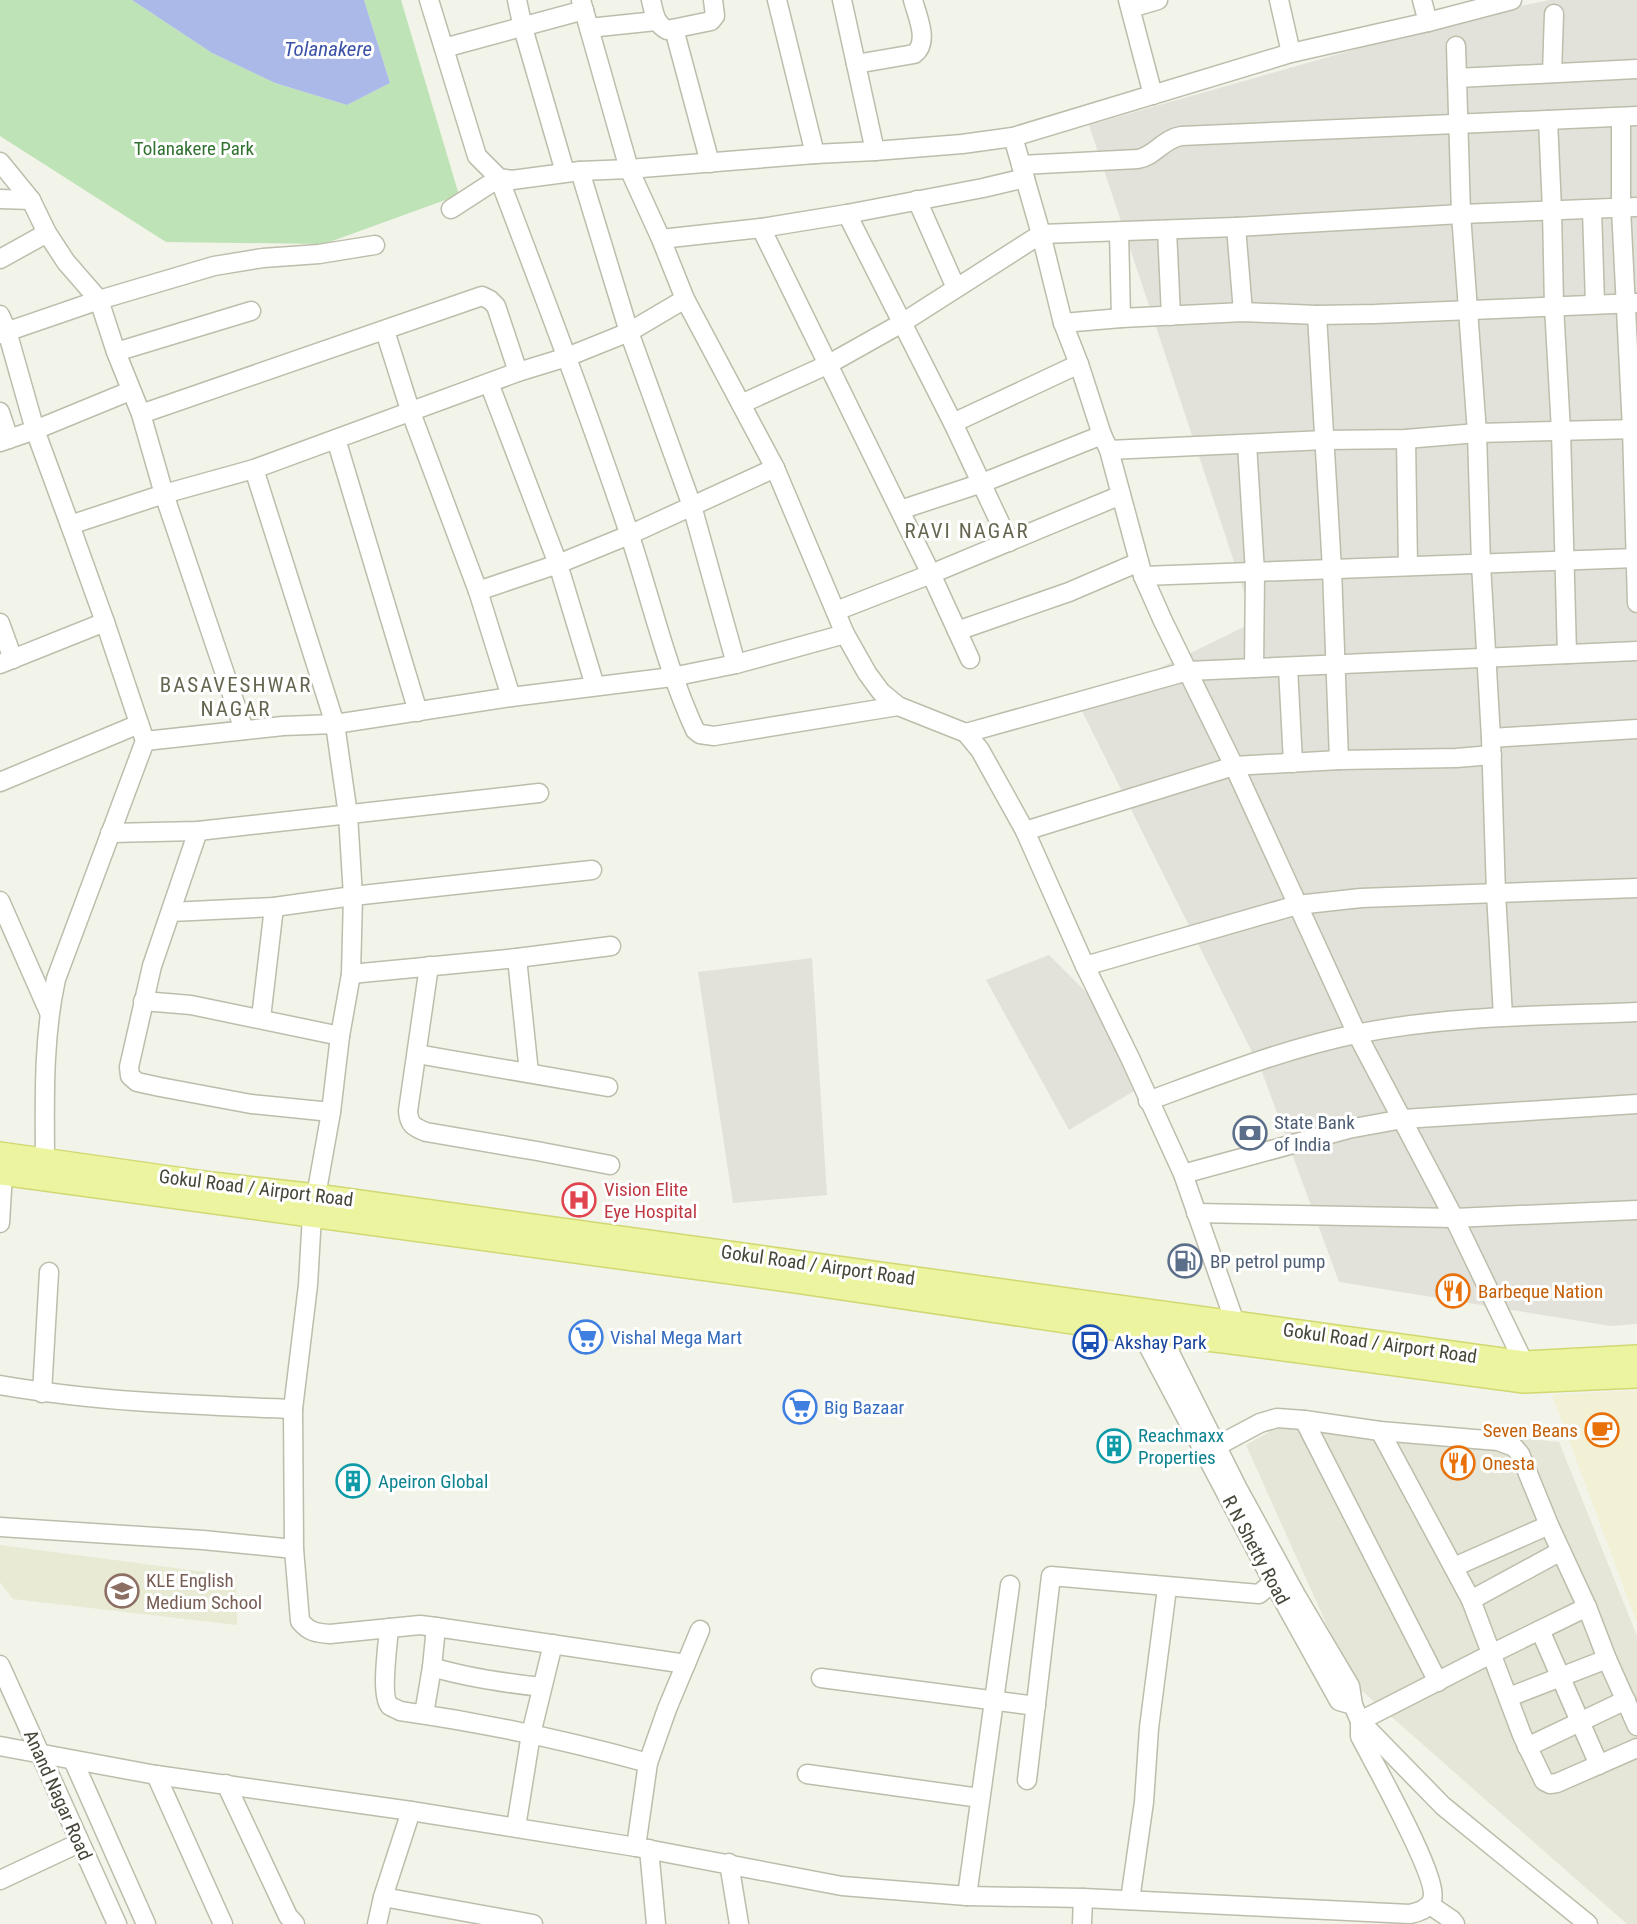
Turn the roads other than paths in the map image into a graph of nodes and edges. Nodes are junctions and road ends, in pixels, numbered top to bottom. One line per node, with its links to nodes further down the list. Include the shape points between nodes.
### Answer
1 (429, 0): 21 (street)
2 (517, 0): 17 (street)
3 (651, 0): 15 (street)
4 (713, 0): 19 (street, via 715,16 711,20)
5 (777, 0): 33 (street)
6 (842, 0): 23 (street)
7 (913, 0): 23 (street, via 923,41 920,49)
8 (1158, 0): 12 (street)
9 (1279, 0): 22 (street)
10 (1422, 0): 16 (street)
11 (1512, 0): 16 (street)
12 (1129, 4): 27 (street)
13 (583, 5): 17 (street); 18 (street)
14 (1554, 14): 25 (street)
15 (656, 21): 18 (street); 19 (street, via 667,30)
16 (1428, 22): 22 (street)
17 (523, 28): 21 (street); 37 (street)
18 (589, 28): 36 (street)
19 (674, 29): 35 (street)
20 (1456, 46): 26 (street)
21 (444, 48): 39 (street, via 477,156)
22 (1291, 53): 27 (street)
23 (856, 64): 32 (street)
24 (1637, 69): 25 (street)
25 (1552, 74): 26 (street)
26 (1457, 78): 30 (street)
27 (1153, 95): 31 (street)
28 (1629, 116): 29 (street); 43 (street)
29 (1548, 120): 30 (street); 46 (street)
30 (1458, 124): 38 (street, via 1181,136 1138,159); 48 (street)
31 (1013, 138): 32 (street); 38 (street)
32 (875, 151): 33 (street)
33 (815, 154): 35 (street)
34 (0, 162): 41 (street)
35 (710, 163): 36 (street)
36 (629, 169): 37 (street); 55 (street)
37 (572, 171): 39 (street); 74 (street)
38 (1023, 172): 42 (street, via 984,188); 54 (street)
39 (499, 178): 44 (street); 76 (street)
40 (0, 199): 41 (street)
41 (31, 200): 53 (street)
42 (917, 200): 47 (street); 58 (street)
43 (1629, 208): 45 (street); 61 (street)
44 (451, 209)
45 (1592, 209): 46 (street); 62 (street)
46 (1552, 210): 48 (street); 63 (street)
47 (847, 214): 50 (street); 70 (street)
48 (1461, 214): 49 (street); 64 (street)
49 (1236, 227): 51 (street); 66 (street)
50 (761, 228): 55 (street); 77 (street)
51 (1167, 230): 52 (street); 68 (street)
52 (1119, 232): 54 (street); 69 (street)
53 (47, 233): 57 (street); 60 (street)
54 (1041, 234): 58 (street); 71 (street)
55 (661, 239): 59 (street)
56 (375, 245): 60 (street, via 214,266)
57 (0, 259)
58 (956, 288): 70 (street)
59 (685, 299): 74 (street); 82 (street)
60 (99, 300): 72 (street); 75 (street)
61 (1631, 303): 62 (street); 87 (street)
62 (1595, 304): 63 (street)
63 (1554, 306): 64 (street); 89 (street)
64 (1467, 309): 67 (street); 90 (street)
65 (251, 311): 75 (street)
66 (1243, 312): 67 (street); 68 (street)
67 (1317, 314): 94 (street)
68 (1171, 316): 69 (street)
69 (1121, 318): 71 (street)
70 (902, 323): 77 (street); 86 (street)
71 (1063, 323): 78 (street)
72 (3, 327): 88 (street)
73 (385, 331): 79 (street, via 482,296 496,306); 83 (street); 85 (street)
74 (629, 332): 76 (street); 102 (street)
75 (116, 352): 81 (street)
76 (567, 357): 79 (street); 105 (street)
77 (829, 364): 82 (street); 103 (street)
78 (1079, 364): 86 (street); 95 (street)
79 (518, 372): 80 (street)
80 (489, 383): 83 (street); 109 (street)
81 (130, 391): 85 (street); 88 (street)
82 (741, 404): 97 (street)
83 (410, 410): 91 (street); 116 (street)
84 (0, 412): 93 (street)
85 (141, 414): 100 (street)
86 (953, 423): 99 (street)
87 (1634, 429): 89 (street); 107 (street)
88 (35, 430): 93 (street); 104 (street)
89 (1561, 431): 90 (street); 108 (street)
90 (1477, 433): 92 (street); 110 (street)
91 (336, 439): 98 (street); 137 (street)
92 (1406, 439): 94 (street); 111 (street)
93 (5, 440)
94 (1325, 440): 96 (street); 113 (street)
95 (1105, 443): 96 (street); 99 (street); 101 (street)
96 (1247, 444): 114 (street)
97 (775, 468): 102 (street); 118 (street)
98 (254, 469): 100 (street); 138 (street)
99 (982, 483): 103 (street); 106 (street)
100 (164, 494): 104 (street); 140 (street)
101 (1121, 495): 106 (street); 112 (street)
102 (692, 506): 105 (street); 128 (street)
103 (900, 510): 115 (street)
104 (70, 524): 119 (street)
105 (629, 535): 109 (street); 133 (street)
106 (1009, 542): 115 (street)
107 (1636, 558): 108 (street); 117 (street)
108 (1565, 559): 110 (street); 124 (street)
109 (558, 564): 116 (street); 134 (street)
110 (1481, 564): 111 (street); 125 (street)
111 (1408, 566): 113 (street)
112 (1141, 569): 114 (street); 121 (street); 132 (street)
113 (1332, 569): 114 (street); 129 (street)
114 (1255, 572): 131 (street)
115 (931, 575): 118 (street); 121 (street)
116 (478, 591): 135 (street)
117 (1637, 603)
118 (836, 611): 122 (street)
119 (106, 622): 127 (street); 141 (street)
120 (0, 624): 127 (street)
121 (957, 631): 126 (street)
122 (845, 634): 128 (street); 136 (street, via 867,673)
123 (1637, 651): 124 (street)
124 (1567, 654): 125 (street)
125 (1486, 658): 129 (street); 143 (street)
126 (970, 659)
127 (6, 661)
128 (736, 664): 133 (street)
129 (1336, 665): 130 (street); 144 (street)
130 (1288, 667): 131 (street); 145 (street)
131 (1254, 668): 132 (street)
132 (1188, 671): 142 (street); 146 (street)
133 (672, 677): 134 (street); 136 (street, via 695,730 714,736)
134 (595, 686): 135 (street)
135 (511, 697): 137 (street)
136 (898, 706): 142 (street)
137 (418, 712): 138 (street)
138 (335, 723): 140 (street); 149 (street)
139 (1637, 729): 143 (street)
140 (244, 730): 141 (street)
141 (142, 732): 147 (street); 152 (street)
142 (966, 733): 151 (street)
143 (1492, 747): 144 (street, via 1456,758); 155 (street)
144 (1339, 760): 145 (street)
145 (1293, 763): 146 (street)
146 (1234, 766): 151 (street); 158 (street)
147 (0, 782)
148 (539, 793): 149 (street)
149 (348, 815): 150 (street); 156 (street)
150 (198, 831): 152 (street); 160 (street)
151 (1025, 831): 164 (street)
152 (110, 832): 167 (street, via 56,979)
153 (592, 870): 156 (street)
154 (1637, 888): 155 (street)
155 (1496, 894): 158 (street); 169 (street)
156 (353, 896): 159 (street); 165 (street)
157 (0, 901): 167 (street)
158 (1297, 905): 164 (street); 171 (street)
159 (274, 907): 160 (street); 170 (street)
160 (171, 912): 166 (street)
161 (611, 946): 162 (street)
162 (517, 958): 163 (street); 174 (street)
163 (429, 966): 165 (street); 173 (street)
164 (1085, 967): 176 (street)
165 (351, 974): 172 (street)
166 (143, 1001): 170 (street); 178 (street, via 129,1067 137,1082 251,1104)
167 (49, 1012): 182 (street)
168 (1637, 1012): 169 (street)
169 (1503, 1016): 171 (street)
170 (261, 1018): 172 (street)
171 (1357, 1034): 176 (street, via 1295,1049); 179 (street)
172 (340, 1036): 178 (street)
173 (417, 1054): 174 (street); 181 (street, via 408,1111 413,1127)
174 (529, 1073): 175 (street)
175 (608, 1087)
176 (1148, 1101): 183 (street)
177 (1637, 1104): 179 (street)
178 (331, 1112): 184 (street)
179 (1403, 1119): 183 (street, via 1348,1129); 187 (street)
180 (1, 1166): 182 (main road, Gokul Road / Airport Road); 188 (street)
181 (610, 1166)
182 (45, 1169): 184 (main road, Gokul Road / Airport Road)
183 (1183, 1174): 186 (street)
184 (314, 1205): 190 (main road, Gokul Road / Airport Road, via 803,1282); 197 (street)
185 (1637, 1210): 187 (street)
186 (1195, 1213): 187 (street); 191 (street)
187 (1454, 1217): 193 (street)
188 (0, 1223)
189 (49, 1272): 196 (street)
190 (1145, 1322): 191 (main road, Gokul Road / Airport Road); 200 (street, R N Shetty Road)
191 (1239, 1334): 193 (main road, Gokul Road / Airport Road); 194 (main road, Gokul Road / Airport Road, via 1524,1381)
192 (1637, 1357): 193 (main road, Gokul Road / Airport Road)
193 (1524, 1363)
194 (1637, 1376)
195 (0, 1385): 196 (street)
196 (42, 1393): 197 (street)
197 (293, 1409): 203 (street)
198 (1304, 1420): 199 (street); 200 (street, via 1268,1419); 223 (street)
199 (1380, 1432): 201 (street, via 1498,1441 1514,1447); 205 (street)
200 (1207, 1438): 206 (street, R N Shetty Road)
201 (1549, 1525): 204 (street); 205 (street)
202 (0, 1527): 203 (street)
203 (294, 1549): 212 (street, via 300,1621 306,1629 330,1634)
204 (1561, 1551): 209 (street); 210 (street)
205 (1454, 1567): 209 (street)
206 (1279, 1579): 228 (street, via 1259,1594 1051,1576); 229 (street, R N Shetty Road, via 1339,1701)
207 (1010, 1585): 227 (street)
208 (1166, 1596): 255 (street)
209 (1471, 1600): 216 (street)
210 (1587, 1607): 214 (street); 217 (street)
211 (436, 1627): 212 (street); 215 (street); 220 (street)
212 (389, 1628): 230 (street, via 386,1699 400,1711)
213 (700, 1630): 218 (street)
214 (1540, 1630): 216 (street); 221 (street)
215 (553, 1644): 218 (street); 224 (street)
216 (1491, 1654): 223 (street); 225 (street)
217 (1607, 1659): 221 (street); 226 (street)
218 (686, 1664): 239 (street)
219 (0, 1665): 237 (street, Anand Nagar Road)
220 (432, 1667): 224 (street); 230 (street)
221 (1561, 1677): 225 (street); 231 (street)
222 (821, 1678): 227 (street)
223 (1438, 1682): 229 (street)
224 (542, 1687): 233 (street)
225 (1509, 1697): 235 (street)
226 (1626, 1700): 231 (street); 232 (street)
227 (994, 1701): 228 (street); 245 (street)
228 (1036, 1706): 243 (street)
229 (1357, 1713): 256 (street, via 1360,1735 1425,1864 1433,1889); 269 (street, R N Shetty Road, via 1443,1806)
230 (424, 1714): 233 (street)
231 (1581, 1721): 235 (street); 240 (street)
232 (1637, 1726)
233 (531, 1734): 239 (street); 247 (street)
234 (0, 1746): 237 (street)
235 (1527, 1747): 240 (street, via 1544,1781 1550,1784)
236 (1637, 1748): 240 (street)
237 (40, 1754): 238 (street); 248 (street, Anand Nagar Road)
238 (73, 1760): 242 (street); 259 (street)
239 (648, 1763): 249 (street)
240 (1599, 1765)
241 (807, 1774): 245 (street)
242 (156, 1775): 244 (street); 260 (street)
243 (1027, 1780)
244 (226, 1784): 246 (street); 261 (street)
245 (981, 1798): 252 (street)
246 (411, 1811): 247 (street); 253 (street)
247 (516, 1827): 249 (street)
248 (79, 1843): 251 (street); 258 (street, Anand Nagar Road)
249 (643, 1848): 250 (street); 264 (street)
250 (729, 1863): 252 (street, via 842,1886); 265 (street)
251 (0, 1880)
252 (967, 1896): 254 (street)
253 (383, 1897): 262 (street); 263 (street)
254 (1083, 1898): 255 (street); 266 (street)
255 (1129, 1900): 257 (street)
256 (1430, 1905): 257 (street, via 1410,1914); 268 (street)
257 (1338, 1910): 267 (street)
258 (117, 1924)
259 (146, 1924)
260 (223, 1924)
261 (295, 1924)
262 (377, 1924)
263 (533, 1924)
264 (656, 1924)
265 (738, 1924)
266 (1082, 1924)
267 (1351, 1924)
268 (1455, 1924)
269 (1588, 1924)

